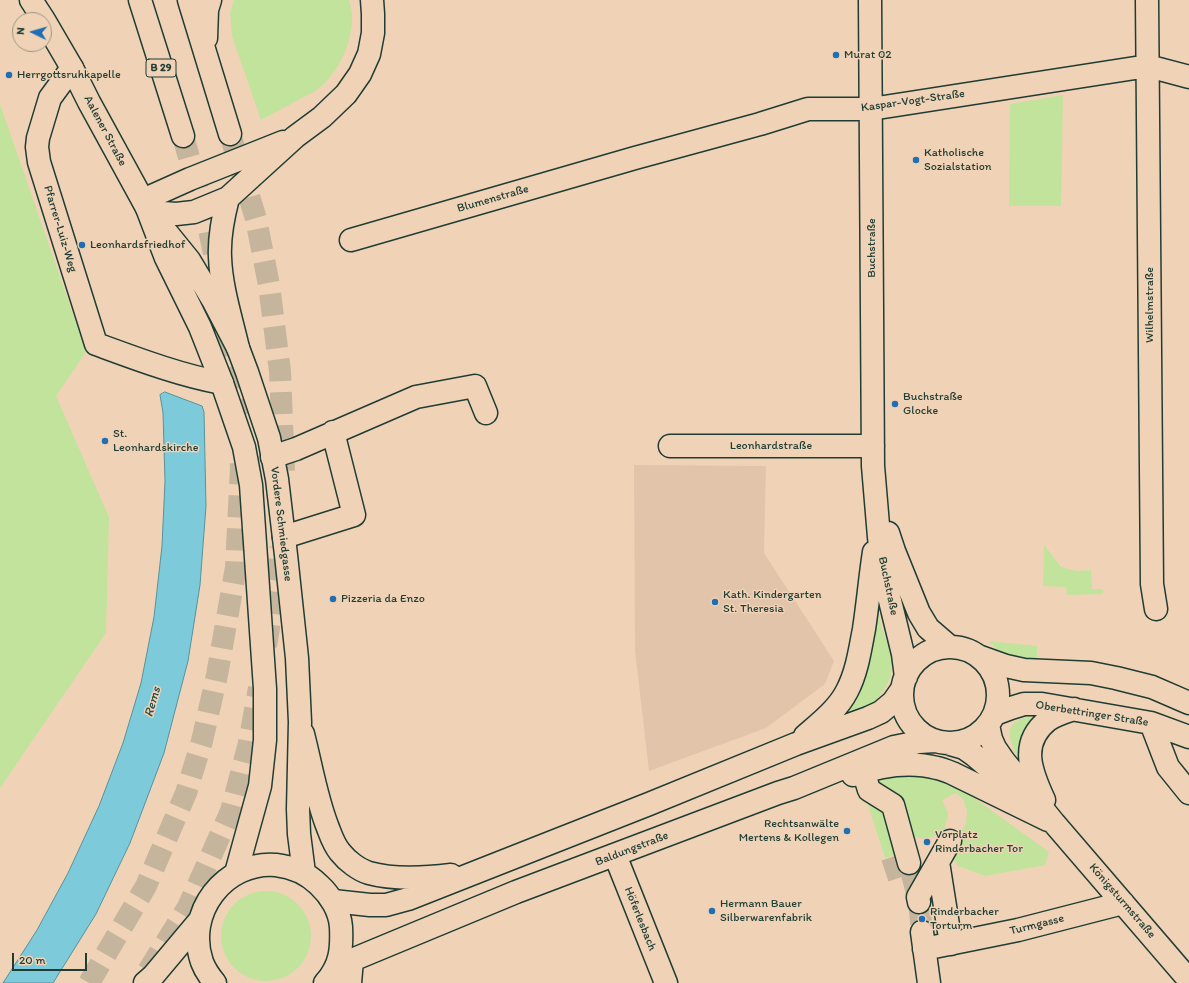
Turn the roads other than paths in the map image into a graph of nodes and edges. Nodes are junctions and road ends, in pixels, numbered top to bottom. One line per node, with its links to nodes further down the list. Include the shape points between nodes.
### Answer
1 (31, 0): 8 (main road, Aalener Straße)
2 (140, 0): 16 (main road, B 29)
3 (189, 0): 10 (main road)
4 (210, 0): 10 (main road)
5 (372, 0): 17 (main road, via 373,33 369,54 360,74 346,94 322,117)
6 (870, 0): 14 (main road, Buchstraße)
7 (1147, 0): 11 (main road, Wilhelmstraße)
8 (39, 12)
9 (52, 34): 12 (main road, Aalener Straße)
10 (205, 51): 15 (main road)
11 (1148, 66): 13 (main road); 14 (main road, Kaspar-Vogt-Straße); 32 (main road, Wilhelmstraße, via 1151,543 1152,584)
12 (72, 68): 20 (main road, Aalener Straße); 23 (main road, Pfarrer-Luiz-Weg, via 50,98 37,147 39,162 96,344 145,362)
13 (1189, 77)
14 (871, 109): 18 (main road, Kaspar-Vogt-Straße, via 808,109); 27 (main road, Buchstraße)
15 (230, 134)
16 (183, 136)
17 (295, 137): 19 (main road); 20 (main road, via 190,179)
18 (635, 158): 21 (main road, Blumenstraße)
19 (228, 198): 20 (main road, via 194,212 176,214 163,213); 22 (main road, via 223,219 220,262)
20 (145, 204): 22 (main road, Vordere Schmiedgasse, via 188,260); 23 (main road, Vordere Schmiedgasse, via 166,258 200,327)
21 (351, 240)
22 (238, 348): 28 (main road, Vordere Schmiedgasse, via 266,431)
23 (222, 383): 52 (main road, Vordere Schmiedgasse, via 244,447 251,484 265,689 265,740 260,786)
24 (486, 413): 25 (main road, via 475,386 416,397)
25 (333, 432): 28 (main road); 31 (main road, via 354,515)
26 (670, 446): 27 (main road, Leonhardstraße)
27 (873, 446): 29 (main road, Buchstraße)
28 (272, 457): 31 (main road, Vordere Schmiedgasse)
29 (875, 495): 30 (main road, Buchstraße); 33 (main road, Buchstraße, via 919,613 928,628)
30 (878, 521): 35 (main road, Buchstraße, via 883,572 903,654); 43 (main road, via 860,652 853,677 840,702)
31 (284, 537): 39 (main road, Vordere Schmiedgasse, via 297,658)
32 (1156, 609)
33 (950, 647): 34 (main road, via 964,649); 35 (main road, via 936,649 923,655 913,664)
34 (978, 656): 36 (main road, via 1024,670 1091,673 1116,678 1152,687); 38 (main road, via 990,667 997,682 998,698)
35 (904, 683): 42 (main road, via 902,702 913,726 923,735); 43 (main road, via 893,702 881,712)
36 (1189, 703)
37 (1074, 709): 38 (main road, Oberbettringer Straße, via 1024,704 1011,708); 40 (main road, Oberbettringer Straße); 47 (main road, via 1048,719 1040,727 1030,748 1030,765)
38 (991, 720): 42 (main road, via 971,738 964,741); 47 (main road, Königsturmstraße, via 991,739 995,748)
39 (300, 722): 51 (main road, via 319,801 332,840 340,853 368,873 385,876 410,878); 53 (main road, Vordere Schmiedgasse, via 298,809)
40 (1151, 723): 41 (main road, Oberbettringer Straße); 46 (main road, via 1168,767)
41 (1189, 737)
42 (942, 742): 45 (main road, Baldungstraße, via 894,746); 47 (main road, Königsturmstraße, via 964,748 974,755)
43 (796, 744): 51 (main road)
44 (866, 780): 50 (main road, via 869,790 893,805 907,856)
45 (794, 788): 47 (main road, via 830,783 897,765 915,765 952,773); 49 (main road, Baldungstraße)
46 (1189, 793)
47 (1054, 823): 56 (main road, Königsturmstraße)
48 (950, 841): 50 (main road)
49 (615, 855): 59 (main road, Baldungstraße, via 516,892 352,960); 64 (main road, Höferlesbach)
50 (938, 862): 55 (main road, via 918,897); 58 (main road)
51 (478, 871): 54 (main road, via 386,906)
52 (236, 872): 53 (main road, via 267,864 287,866); 57 (main road, via 220,885 206,903)
53 (304, 873): 54 (main road, via 325,890)
54 (333, 901): 59 (main road, via 340,921 342,946)
55 (919, 902)
56 (1123, 903): 58 (main road, Turmgasse); 60 (main road, Königsturmstraße)
57 (200, 920): 62 (main road); 63 (main road, via 199,950 202,962)
58 (951, 944): 61 (main road, Turmgasse, via 923,940)
59 (333, 980)
60 (1189, 980)
61 (924, 982)
62 (145, 983)
63 (215, 983)
64 (666, 983)

